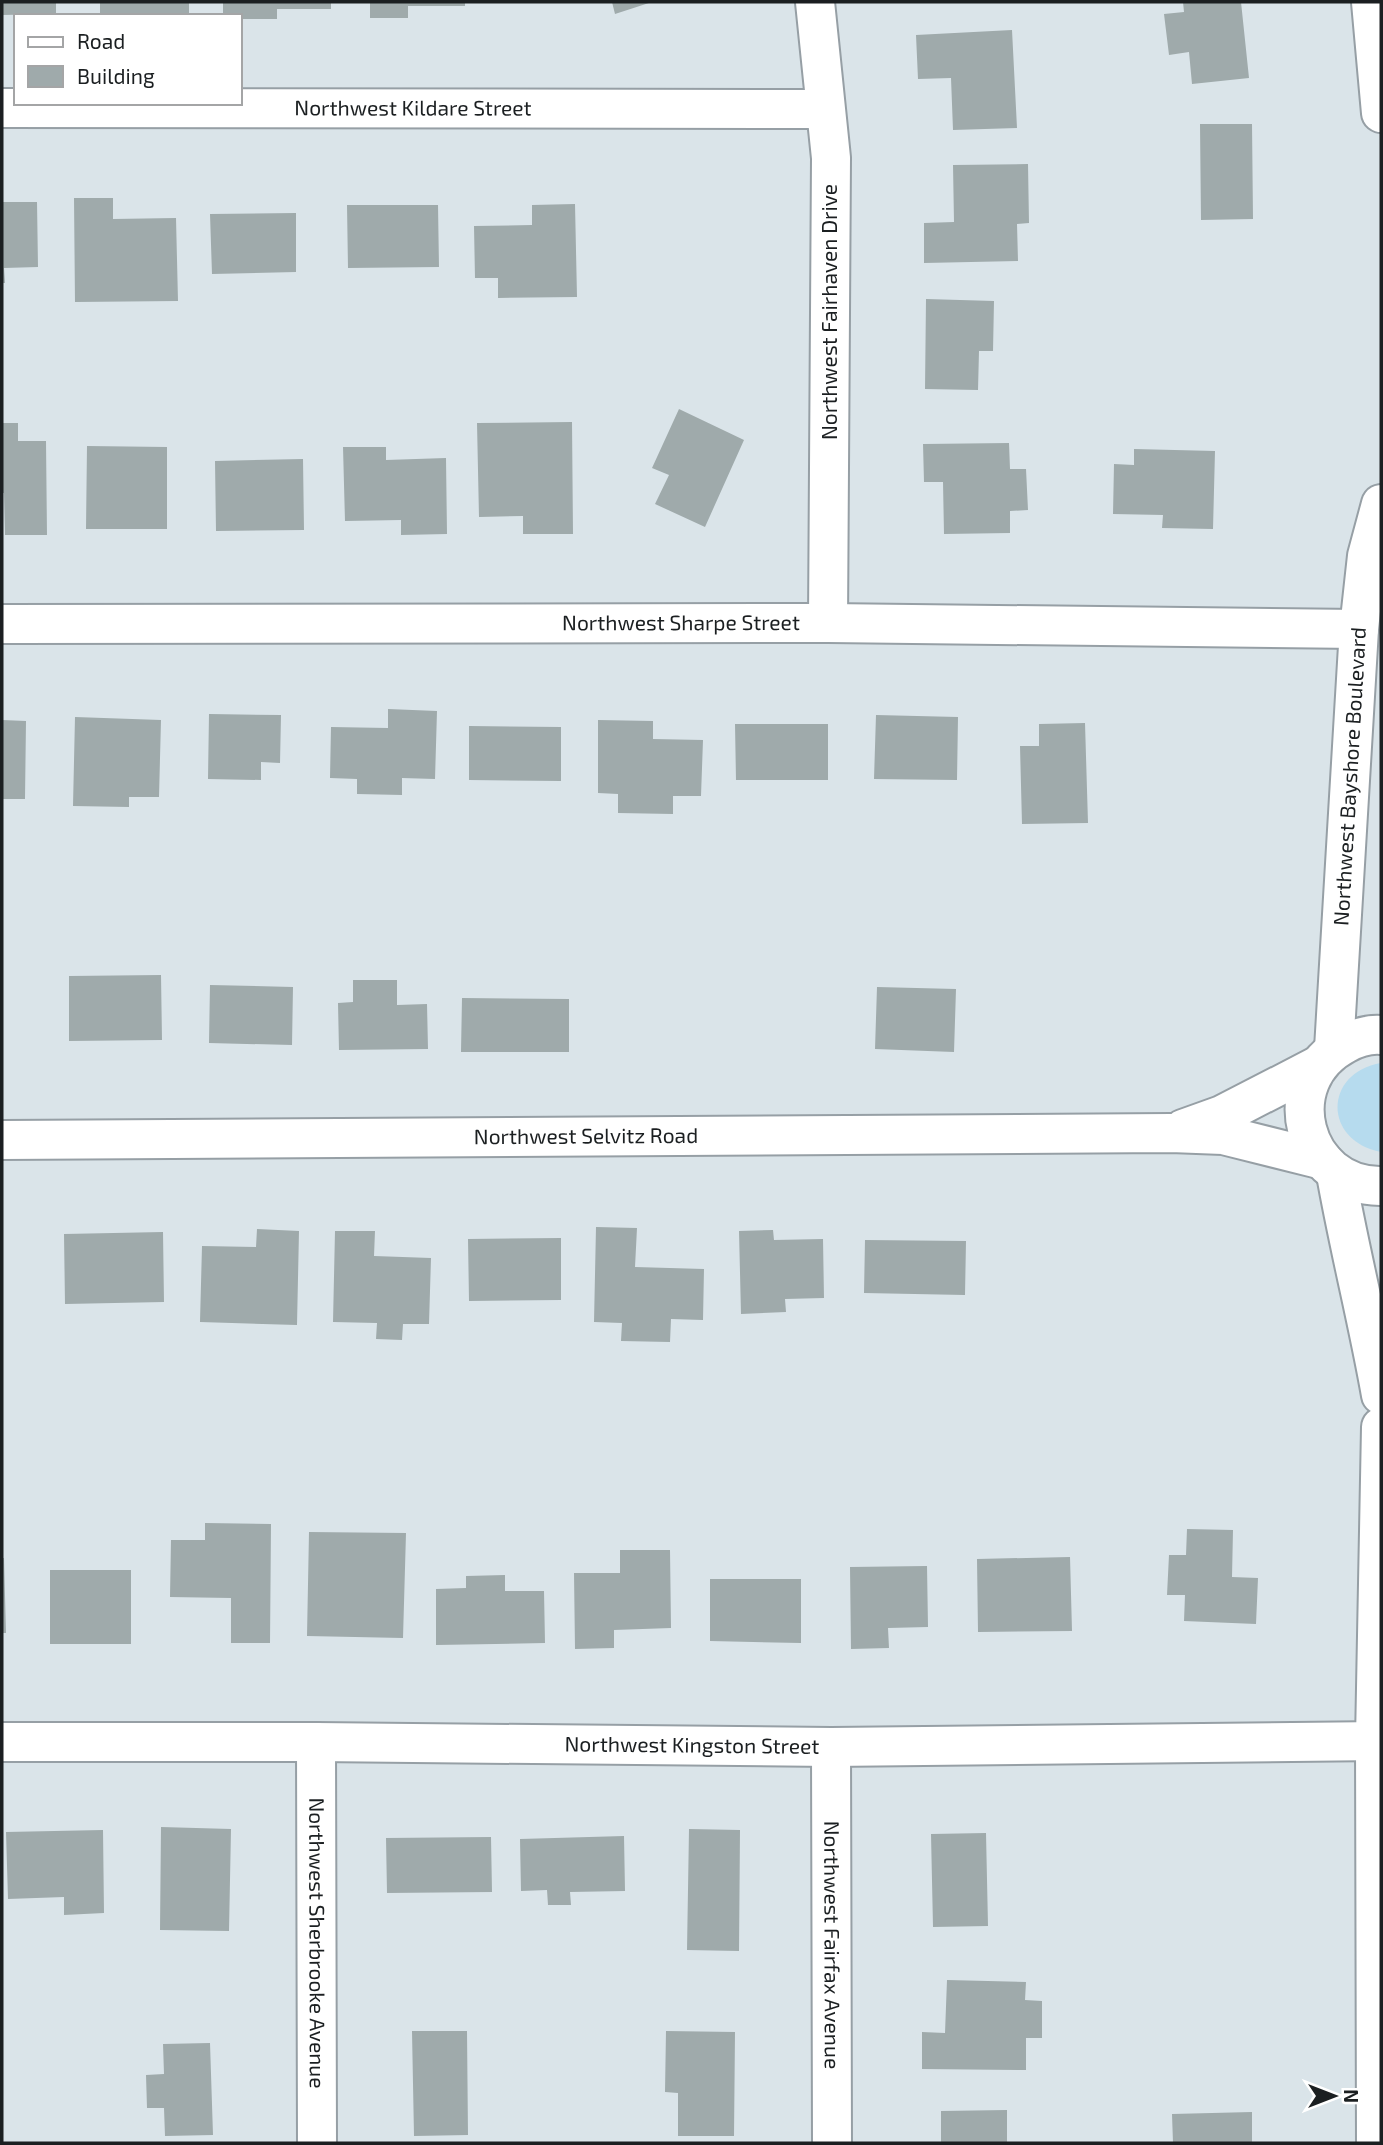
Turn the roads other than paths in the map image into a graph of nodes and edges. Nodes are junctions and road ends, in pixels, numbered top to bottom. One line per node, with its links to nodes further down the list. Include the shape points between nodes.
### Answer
1 (815, 2): 4 (street, Northwest Fairhaven Drive)
2 (1371, 2): 5 (street)
3 (2, 108): 4 (street, Northwest Kildare Street)
4 (825, 109): 7 (street, Northwest Fairhaven Drive, via 831,158)
5 (1381, 113)
6 (1381, 505): 9 (street, Northwest Bayshore Boulevard, via 1367,556)
7 (828, 623): 8 (street, Northwest Sharpe Street); 9 (street, Northwest Sharpe Street)
8 (2, 624)
9 (1359, 629): 11 (street, Northwest Bayshore Boulevard)
10 (1381, 1035): 11 (street, Northwest Selvitz Road, via 1352,1040)
11 (1327, 1057): 12 (street, Northwest Selvitz Road, via 1222,1115); 14 (street, via 1309,1082 1304,1102 1308,1133)
12 (1171, 1133): 13 (street, Northwest Selvitz Road); 14 (street, Northwest Selvitz Road, via 1223,1135)
13 (2, 1140)
14 (1329, 1167): 15 (street, Northwest Selvitz Road, via 1357,1182); 16 (street)
15 (1381, 1186)
16 (1381, 1395)
17 (1381, 1427): 18 (street)
18 (1378, 1740): 21 (street, Northwest Kingston Street); 24 (street)
19 (2, 1742): 20 (street, Northwest Kingston Street)
20 (316, 1742): 21 (street, Northwest Kingston Street); 22 (street, Northwest Sherbrooke Avenue)
21 (831, 1747): 23 (street, Northwest Fairfax Avenue)
22 (317, 2143)
23 (832, 2143)
24 (1376, 2143)

